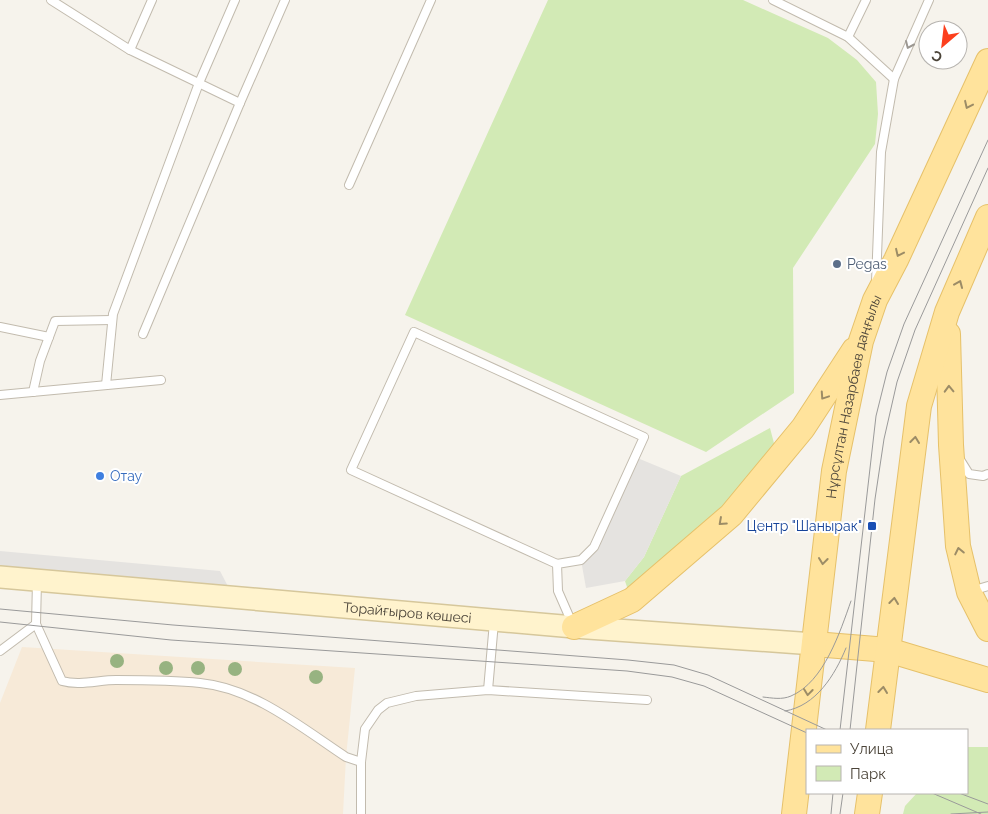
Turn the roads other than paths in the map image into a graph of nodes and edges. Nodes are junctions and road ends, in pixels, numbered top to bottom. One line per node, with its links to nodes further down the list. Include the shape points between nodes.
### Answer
1 (51, 0): 10 (lane)
2 (152, 0): 10 (lane)
3 (236, 0): 13 (lane)
4 (286, 0): 14 (lane)
5 (431, 0): 15 (lane)
6 (773, 0): 9 (lane)
7 (866, 0): 9 (lane)
8 (929, 0): 12 (lane, one-way to 12)
9 (848, 37): 12 (lane)
10 (130, 50): 13 (lane)
11 (988, 61): 18 (main road, Нұрсұлтан Назарбаев даңғылы, one-way to 18)
12 (894, 80): 18 (lane, via 881,152)
13 (199, 83): 14 (lane); 20 (lane)
14 (240, 103): 22 (lane)
15 (349, 185)
16 (988, 217): 17 (main road)
17 (982, 240): 19 (main road, one-way to 17)
18 (875, 300): 24 (main road, Нұрсұлтан Назарбаев даңғылы)
19 (947, 312): 29 (main road, one-way to 19); 40 (main road, one-way to 19, via 919,406)
20 (112, 320): 23 (lane, via 55,321); 26 (lane)
21 (0, 327): 23 (lane)
22 (143, 334)
23 (49, 337): 27 (lane)
24 (861, 341): 37 (main road, one-way to 37, via 803,428 731,515 632,600); 39 (main road, Нұрсұлтан Назарбаев даңғылы, one-way to 39, via 834,471)
25 (161, 380): 26 (lane)
26 (106, 385): 27 (lane)
27 (33, 392): 28 (lane)
28 (0, 395)
29 (951, 445): 30 (lane, via 969,474); 34 (main road, one-way to 29, via 958,546)
30 (988, 474)
31 (557, 564): 31 (lane, via 581,560 594,547 644,437 414,332 351,470); 37 (lane, via 558,591)
32 (0, 577): 33 (main road, Торайғыров көшесі)
33 (37, 580): 35 (main road, Торайғыров көшесі); 36 (lane)
34 (979, 589): 38 (main road)
35 (494, 620): 37 (main road, Торайғыров көшесі); 43 (lane)
36 (36, 624): 41 (lane); 46 (lane, via 62,681 200,683 231,689 346,757)
37 (574, 628): 39 (main road, Торайғыров көшесі)
38 (988, 629)
39 (814, 644): 40 (main road); 49 (main road, Нұрсұлтан Назарбаев даңғылы, one-way to 49)
40 (888, 650): 42 (main road); 45 (main road, one-way to 40)
41 (0, 651)
42 (988, 680)
43 (488, 690): 44 (lane); 46 (lane, via 416,696 387,704 378,710 365,729)
44 (647, 700)
45 (878, 729)
46 (361, 762): 48 (lane)
47 (870, 794): 50 (main road)
48 (361, 814)
49 (794, 814)
50 (867, 814)

